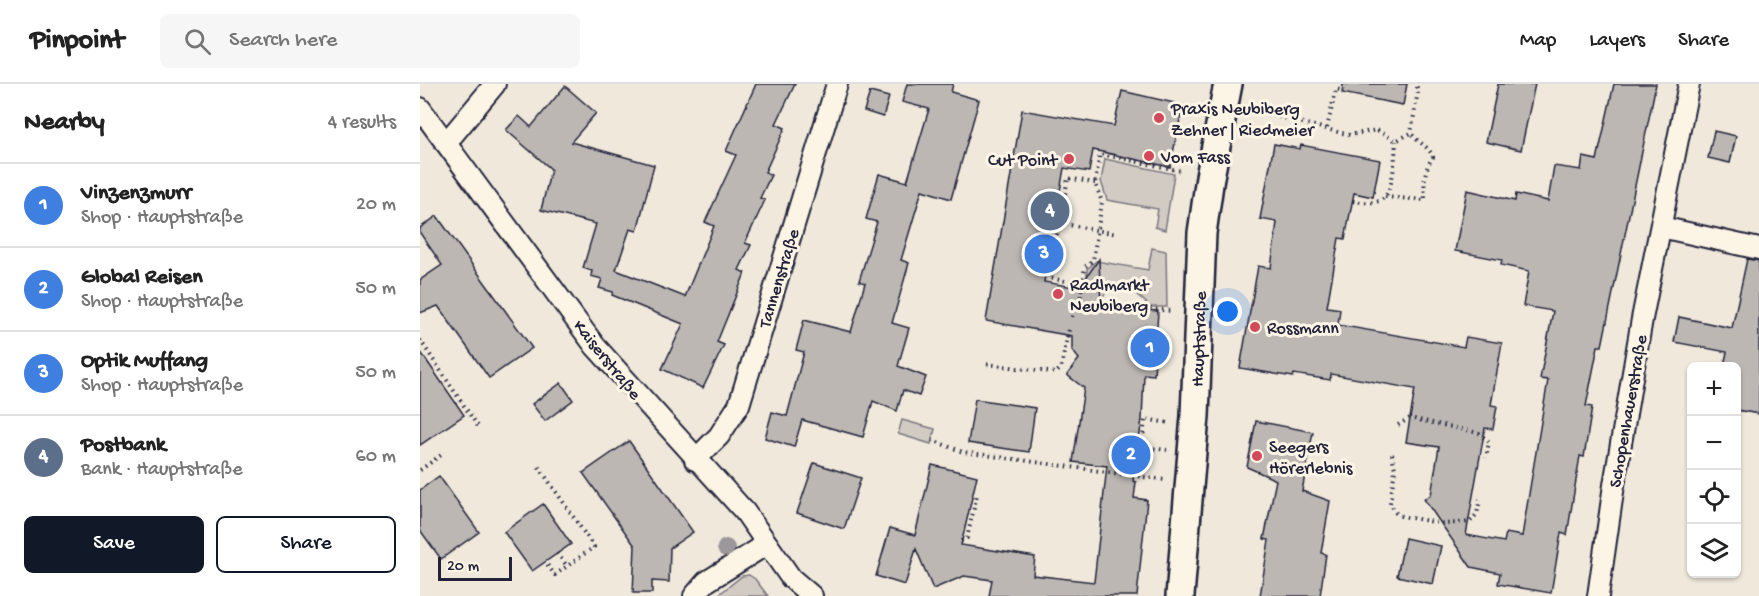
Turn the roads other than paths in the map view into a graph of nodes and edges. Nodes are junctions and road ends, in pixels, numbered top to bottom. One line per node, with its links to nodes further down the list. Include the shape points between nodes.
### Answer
1 (495, 84): 6 (street)
2 (837, 84): 9 (street, Tannenstraße, via 739,405 719,436)
3 (1228, 84): 13 (street, Hauptstraße, via 1202,233 1196,407)
4 (1689, 84): 7 (street, Schopenhauerstraße)
5 (420, 108): 6 (street, Kaiserstraße)
6 (446, 143): 9 (street, Kaiserstraße, via 595,346)
7 (1661, 227): 8 (street); 14 (street, Schopenhauerstraße, via 1642,319)
8 (1759, 249)
9 (696, 459): 10 (street, Kaiserstraße, via 745,512)
10 (767, 544): 11 (street, via 706,582); 12 (street, Kaiserstraße, via 790,578)
11 (694, 596)
12 (812, 596)
13 (1180, 596)
14 (1598, 596)

